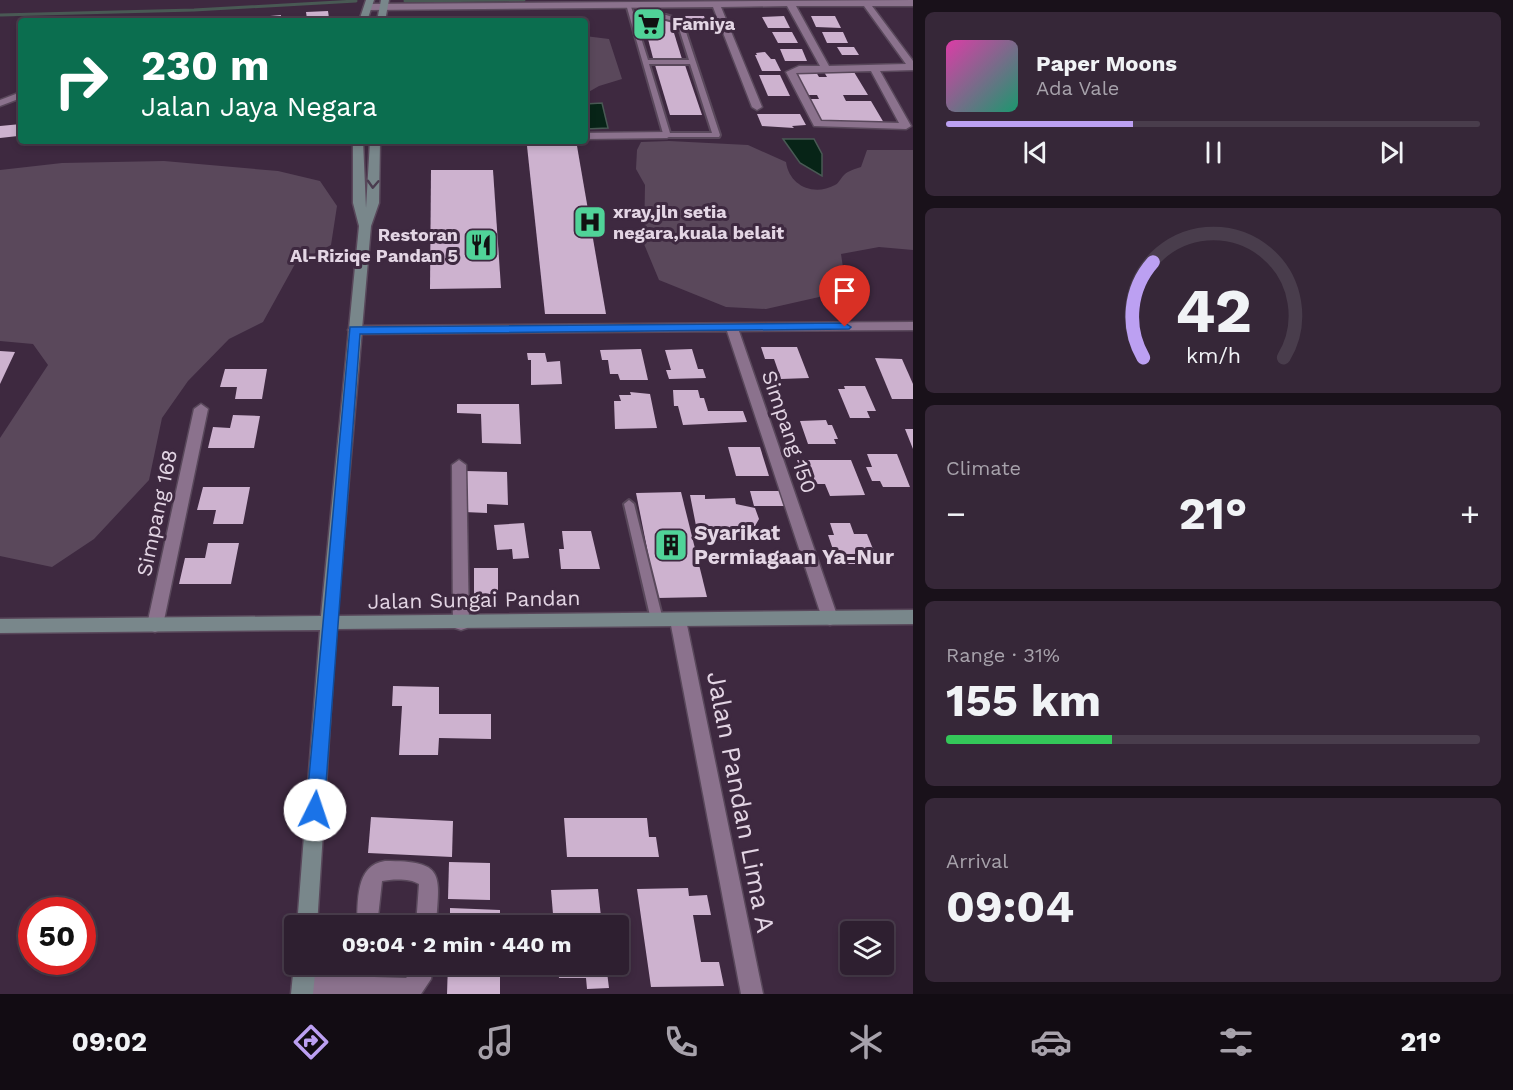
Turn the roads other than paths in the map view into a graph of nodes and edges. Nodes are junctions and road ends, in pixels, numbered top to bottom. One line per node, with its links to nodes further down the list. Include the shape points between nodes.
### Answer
1 (828, 2): 5 (street); 8 (street)
2 (369, 3): 3 (street); 11 (main road)
3 (384, 3): 4 (street); 12 (main road)
4 (597, 3): 9 (street)
5 (866, 3): 6 (street); 15 (street)
6 (913, 3)
7 (716, 4): 8 (street); 9 (street); 20 (street)
8 (790, 4): 17 (street)
9 (628, 5): 10 (lane)
10 (632, 17): 13 (lane); 14 (lane, via 666,16 680,21)
11 (364, 18)
12 (382, 18)
13 (645, 62): 14 (lane); 22 (lane)
14 (693, 62): 22 (lane, via 717,133)
15 (913, 67): 16 (street)
16 (874, 68): 17 (street); 21 (street)
17 (826, 69): 21 (street, via 791,72 818,124)
18 (18, 95): 19 (street)
19 (0, 103)
20 (757, 107)
21 (910, 126)
22 (667, 135): 23 (street)
23 (588, 136)
24 (358, 144): 26 (main road, via 359,203)
25 (375, 144): 26 (main road, one-way to 26, via 373,203)
26 (365, 226): 29 (main road)
27 (913, 326): 28 (street)
28 (732, 328): 29 (street); 35 (street, Simpang 150)
29 (354, 330): 33 (main road)
30 (201, 409): 42 (street, Simpang 168)
31 (459, 465): 38 (street)
32 (629, 504): 36 (lane)
33 (334, 556): 40 (main road); 41 (main road, via 339,568 340,612 349,619)
34 (913, 617): 35 (main road, Jalan Sungai Pandan)
35 (830, 618): 37 (main road, Jalan Sungai Pandan)
36 (657, 620): 37 (main road, Jalan Sungai Pandan); 38 (main road, Jalan Sungai Pandan)
37 (678, 620): 53 (street, Jalan Pandan Lima A)
38 (461, 623): 41 (main road, Jalan Sungai Pandan)
39 (288, 624): 40 (main road, Jalan Sungai Pandan); 42 (main road, Jalan Sungai Pandan); 44 (main road, via 314,635 320,645)
40 (329, 624): 41 (main road, Jalan Sungai Pandan); 44 (main road)
41 (372, 624)
42 (155, 625): 43 (main road, Jalan Sungai Pandan)
43 (0, 626)
44 (324, 672): 45 (main road)
45 (308, 915)
46 (368, 915): 47 (street, via 370,883 378,871 416,871 429,881)
47 (427, 915)
48 (304, 975): 52 (main road)
49 (363, 975): 51 (street)
50 (421, 975): 51 (street, via 411,989)
51 (362, 988): 52 (street)
52 (303, 990)
53 (752, 994)

